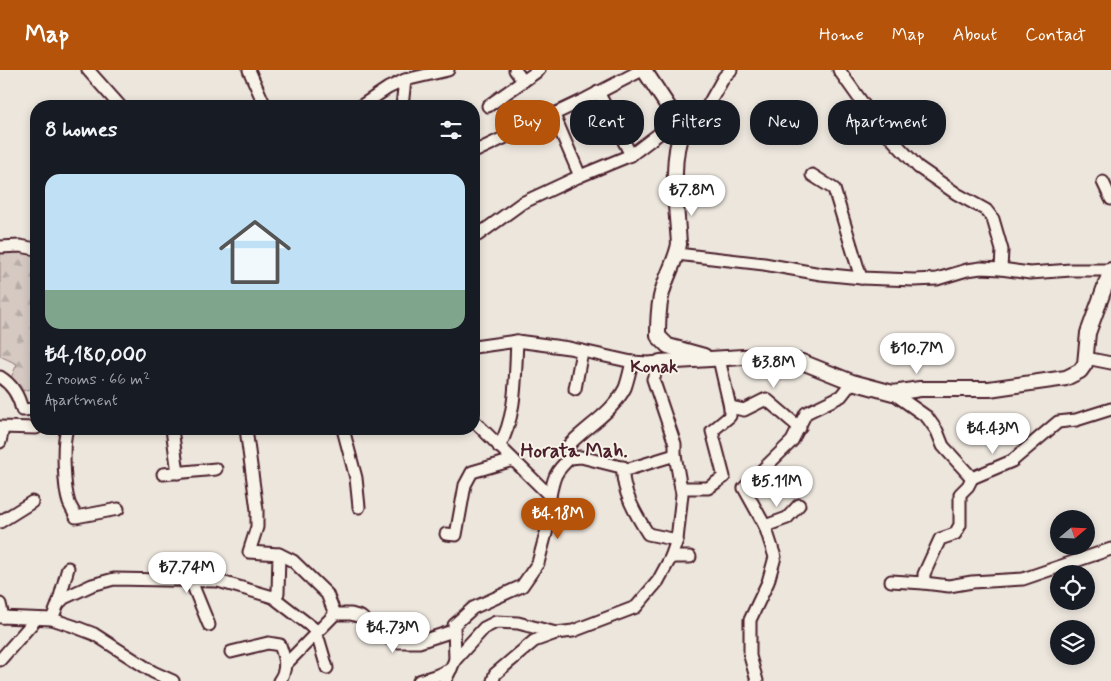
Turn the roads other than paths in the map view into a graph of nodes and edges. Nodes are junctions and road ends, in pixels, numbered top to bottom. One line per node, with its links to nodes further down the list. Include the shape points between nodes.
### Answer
1 (88, 70): 12 (street)
2 (249, 70): 13 (street)
3 (448, 70): 9 (street)
4 (515, 70): 10 (street)
5 (539, 70): 10 (street)
6 (643, 70): 11 (street); 16 (main road)
7 (731, 70): 17 (street)
8 (839, 70): 34 (street, via 876,122 918,167 956,194 986,210 993,219 1002,250)
9 (405, 80): 14 (street); 15 (street)
10 (524, 81): 18 (street)
11 (598, 92): 19 (street); 25 (street)
12 (115, 100)
13 (262, 100)
14 (370, 100)
15 (403, 100)
16 (663, 100)
17 (711, 100)
18 (488, 106)
19 (560, 110)
20 (560, 129): 27 (street)
21 (654, 138): 25 (street)
22 (495, 142): 24 (street)
23 (678, 145): 33 (main road)
24 (480, 149)
25 (631, 155): 27 (street)
26 (812, 175): 36 (street, via 834,189)
27 (580, 176): 30 (street, via 522,203)
28 (1104, 182): 29 (street)
29 (1111, 199)
30 (480, 234)
31 (0, 247): 32 (street)
32 (30, 248)
33 (677, 254): 36 (street); 41 (main road, via 662,294 658,336 668,346)
34 (1001, 268): 35 (street, via 1030,273); 36 (street, via 967,270 937,279)
35 (1111, 270): 40 (main road, via 1088,333)
36 (861, 278)
37 (518, 342): 38 (street); 39 (street); 61 (street, via 513,401 506,434)
38 (480, 346)
39 (582, 351): 42 (street); 47 (street)
40 (1086, 358): 44 (street); 48 (main road, via 1086,364 1080,371 1057,380 989,389 920,389)
41 (720, 359): 43 (main road); 46 (main road, via 760,356 802,362); 49 (street)
42 (632, 362): 43 (street); 63 (street, via 625,387 610,410 568,446)
43 (654, 363): 62 (street, via 652,379 675,444)
44 (1111, 363)
45 (0, 376): 50 (street, via 19,396 22,410)
46 (852, 382): 48 (main road); 55 (street, via 841,396 806,413)
47 (575, 389)
48 (893, 393): 70 (street, via 927,417 943,446)
49 (730, 407): 55 (street, via 744,410 766,400); 69 (street, via 730,416 712,431)
50 (30, 409)
51 (1111, 409): 70 (street, via 1058,422 1012,460)
52 (480, 426): 61 (street)
53 (1, 428): 54 (street); 60 (street)
54 (30, 428)
55 (800, 428): 72 (street, via 792,441)
56 (65, 435): 77 (street, via 66,482 69,502 76,517)
57 (173, 435): 67 (street)
58 (247, 435): 83 (street, via 257,510 257,527 249,552)
59 (345, 435): 76 (street, via 356,478)
60 (0, 442)
61 (499, 447): 64 (street)
62 (675, 455): 65 (street, via 629,469); 71 (street)
63 (570, 458): 65 (street, via 581,457); 73 (street, via 558,469)
64 (513, 460): 73 (street); 80 (street, via 472,472 465,485 456,535)
65 (623, 467): 81 (street, via 622,479 648,534)
66 (216, 469): 67 (street)
67 (178, 473): 68 (street)
68 (163, 474)
69 (724, 477): 71 (street, via 708,488); 72 (street)
70 (972, 478): 89 (street, via 960,494 960,525 955,534 940,539 924,574)
71 (681, 488): 81 (street)
72 (744, 488): 79 (street)
73 (550, 496): 98 (street, via 549,522 538,563 522,586 473,608 454,625)
74 (32, 502): 78 (street)
75 (799, 505): 79 (street, via 787,518)
76 (359, 507)
77 (118, 509)
78 (0, 522)
79 (765, 526): 111 (street, via 775,557 768,582 750,620 750,656)
80 (446, 534)
81 (677, 540): 84 (street)
82 (1111, 549): 89 (street, via 1023,579 949,586)
83 (278, 554): 90 (street, via 278,592); 93 (street, via 293,561 327,594)
84 (671, 557): 85 (street); 100 (street, via 658,581 636,607 573,631)
85 (690, 557)
86 (68, 568): 92 (street)
87 (192, 581): 90 (street, via 218,581); 92 (street, via 114,580 85,588); 97 (street)
88 (891, 581): 89 (street)
89 (924, 583)
90 (273, 597): 99 (street)
91 (0, 604): 94 (street)
92 (58, 604): 96 (street)
93 (335, 614): 98 (street, via 361,617 384,636 398,642 419,642); 99 (street)
94 (2, 617): 95 (street)
95 (36, 619): 96 (street); 102 (street)
96 (52, 619): 106 (street, via 94,634)
97 (209, 625)
98 (453, 631): 103 (street)
99 (316, 633): 104 (street); 105 (street)
100 (556, 633): 103 (street, via 518,623 496,622 484,628); 110 (street, via 534,641 495,674)
101 (231, 652): 104 (street, via 268,643 280,645)
102 (0, 660)
103 (453, 664): 108 (street); 109 (street)
104 (285, 666): 107 (street)
105 (327, 668)
106 (173, 681)
107 (278, 681)
108 (418, 681)
109 (445, 681)
110 (493, 681)
111 (757, 681)

